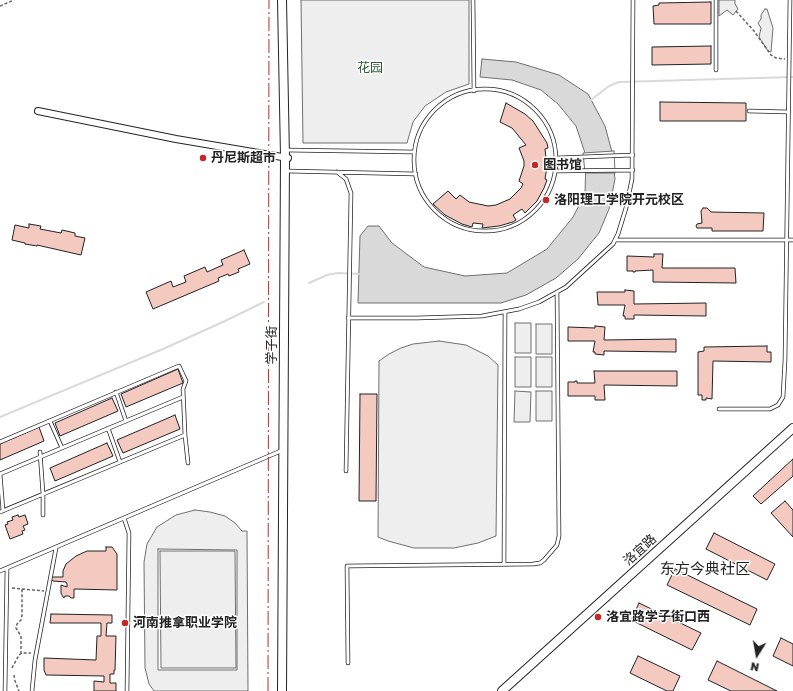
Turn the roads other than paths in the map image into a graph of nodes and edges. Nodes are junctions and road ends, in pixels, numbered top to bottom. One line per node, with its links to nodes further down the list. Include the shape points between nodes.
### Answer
1 (283, 0): 13 (street, 学子街)
2 (473, 0): 7 (lane)
3 (633, 0): 14 (lane)
4 (716, 0): 6 (lane)
5 (790, 0): 8 (lane)
6 (716, 70)
7 (474, 91): 12 (lane, via 448,98 427,116 417,134); 15 (lane, via 511,94 529,104 551,134)
8 (791, 99): 11 (lane)
9 (38, 111): 13 (street)
10 (749, 111): 11 (lane)
11 (789, 112): 22 (lane)
12 (413, 152): 13 (lane); 20 (lane)
13 (286, 154): 17 (street, 学子街)
14 (633, 155): 15 (lane); 16 (lane)
15 (557, 158): 18 (lane)
16 (632, 170): 18 (lane); 21 (lane, via 631,190)
17 (286, 171): 19 (lane); 38 (street, 学子街)
18 (556, 171): 20 (lane, via 550,190 537,208 516,225 493,231 463,228 438,214 427,203)
19 (336, 172): 20 (lane); 26 (lane, via 346,179 351,194)
20 (416, 174)
21 (615, 240): 22 (lane); 24 (lane, via 580,275)
22 (787, 240): 23 (lane); 29 (lane, via 786,360 782,401 770,409)
23 (793, 240)
24 (557, 292): 25 (lane, via 539,302); 50 (lane, via 558,541 555,548 540,563)
25 (504, 313): 26 (lane, via 482,316); 50 (lane)
26 (348, 318): 43 (lane)
27 (116, 392): 28 (lane, via 179,366 186,382); 30 (lane); 31 (lane)
28 (183, 397): 31 (lane); 34 (lane)
29 (719, 409)
30 (50, 421): 36 (lane); 37 (lane)
31 (126, 421): 32 (lane)
32 (108, 428): 37 (lane); 41 (lane)
33 (793, 428): 59 (street, 洛宜路)
34 (185, 434): 41 (lane); 42 (lane)
35 (793, 435): 60 (street, 洛宜路)
36 (0, 442)
37 (62, 448): 40 (lane)
38 (285, 449): 48 (lane); 57 (street, 学子街); 58 (street, 学子街)
39 (40, 452): 40 (lane)
40 (41, 457): 44 (lane); 45 (lane)
41 (120, 462): 45 (lane)
42 (188, 463)
43 (346, 471)
44 (0, 474): 46 (lane)
45 (43, 494): 46 (lane); 47 (lane)
46 (1, 512)
47 (43, 515)
48 (124, 518): 49 (lane); 56 (lane, via 129,533)
49 (56, 548): 51 (lane); 55 (lane, via 36,654)
50 (504, 564): 53 (lane, via 347,566)
51 (7, 569): 52 (lane); 54 (lane)
52 (0, 572)
53 (348, 663)
54 (6, 691)
55 (32, 691)
56 (127, 691)
57 (282, 691)
58 (285, 691)
59 (502, 691)
60 (510, 691)

